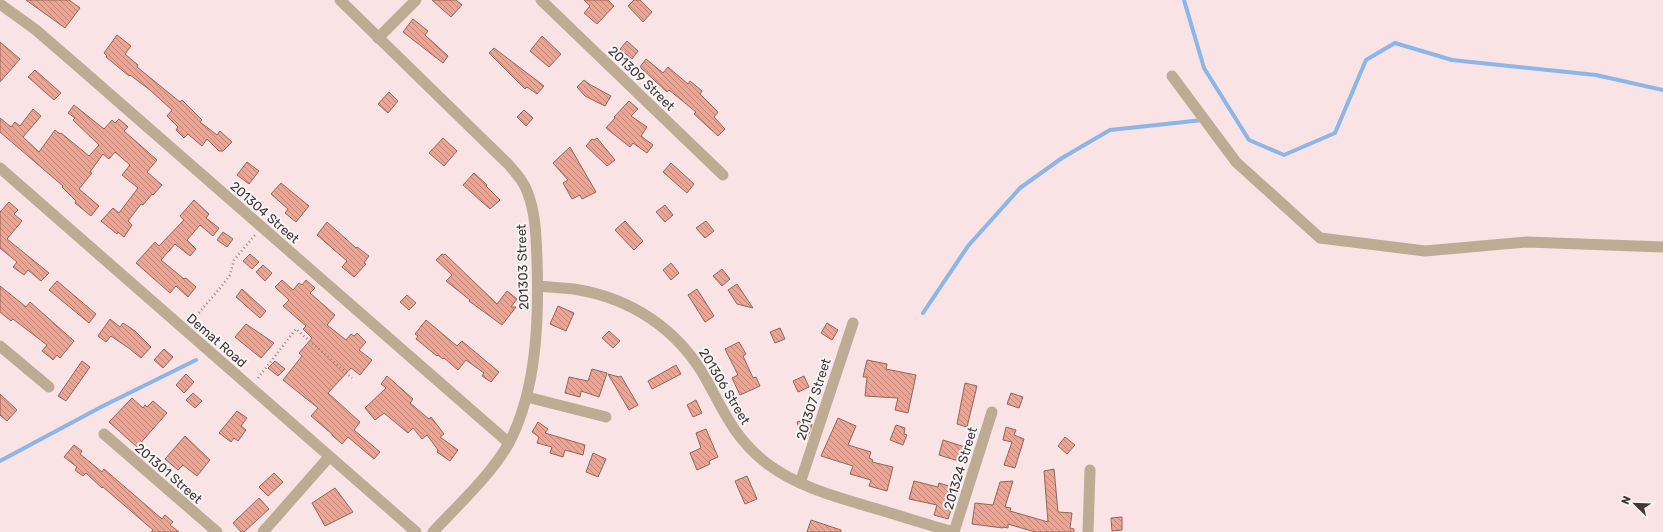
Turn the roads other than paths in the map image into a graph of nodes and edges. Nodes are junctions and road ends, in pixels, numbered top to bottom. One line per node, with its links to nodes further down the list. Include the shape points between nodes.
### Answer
1 (340, 0): 5 (street, 201303 Street)
2 (416, 0): 5 (street)
3 (541, 0): 8 (street, 201309 Street)
4 (0, 4): 18 (street, 201304 Street, via 36,30)
5 (378, 38): 10 (street, 201303 Street, via 521,179 531,203 537,231)
6 (1172, 76): 9 (street, via 1236,162 1320,238 1425,250 1527,242)
7 (0, 168): 19 (street, Demat Road)
8 (723, 175)
9 (1663, 247)
10 (538, 286): 14 (street, 201303 Street, via 538,318); 21 (street, 201306 Street, via 574,289 612,299 644,314 668,331 694,358 728,422 742,439 764,461)
11 (853, 323): 21 (street, 201307 Street)
12 (0, 346): 13 (street)
13 (49, 387)
14 (527, 397): 16 (street); 18 (street, 201303 Street)
15 (992, 412): 26 (street, 201324 Street)
16 (606, 417)
17 (104, 434): 22 (street, 201301 Street)
18 (509, 443): 25 (street, 201303 Street, via 496,462)
19 (329, 457): 23 (street); 24 (street, Demat Road)
20 (1090, 470): 27 (street)
21 (800, 484): 26 (street, 201306 Street)
22 (217, 532)
23 (263, 532)
24 (416, 532)
25 (433, 532)
26 (954, 532)
27 (1088, 532)

